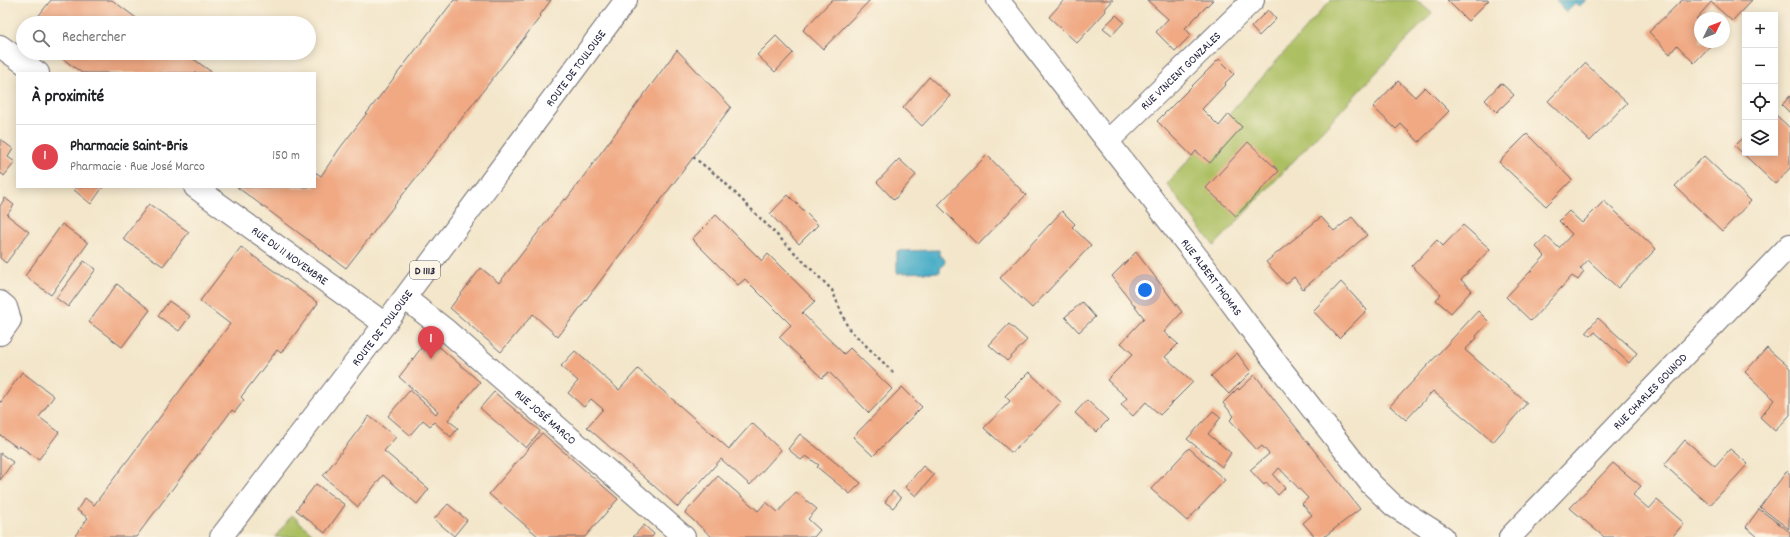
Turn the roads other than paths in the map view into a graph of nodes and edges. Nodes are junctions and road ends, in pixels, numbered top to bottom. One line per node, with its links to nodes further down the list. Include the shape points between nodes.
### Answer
1 (626, 0): 11 (street, ROUTE DE TOULOUSE / D 1113)
2 (998, 0): 8 (street, RUE ALBERT THOMAS)
3 (1253, 0): 8 (street, RUE VINCENT GONZALES)
4 (0, 46): 5 (street)
5 (16, 57)
6 (20, 60): 7 (street)
7 (37, 72)
8 (1108, 141): 17 (street, RUE ALBERT THOMAS, via 1371,484 1394,506)
9 (196, 188): 13 (street, RUE DU 11 NOVEMBRE)
10 (1790, 244): 18 (street, RUE CHARLES GOUNOD)
11 (405, 298): 13 (street, ROUTE DE TOULOUSE / D 1113); 16 (street, RUE JOSÉ MARCO, via 442,327)
12 (0, 302): 14 (street, via 6,306 10,320)
13 (384, 324): 15 (street, ROUTE DE TOULOUSE / D 1113)
14 (0, 334)
15 (221, 537)
16 (684, 537)
17 (1443, 537)
18 (1510, 537)

